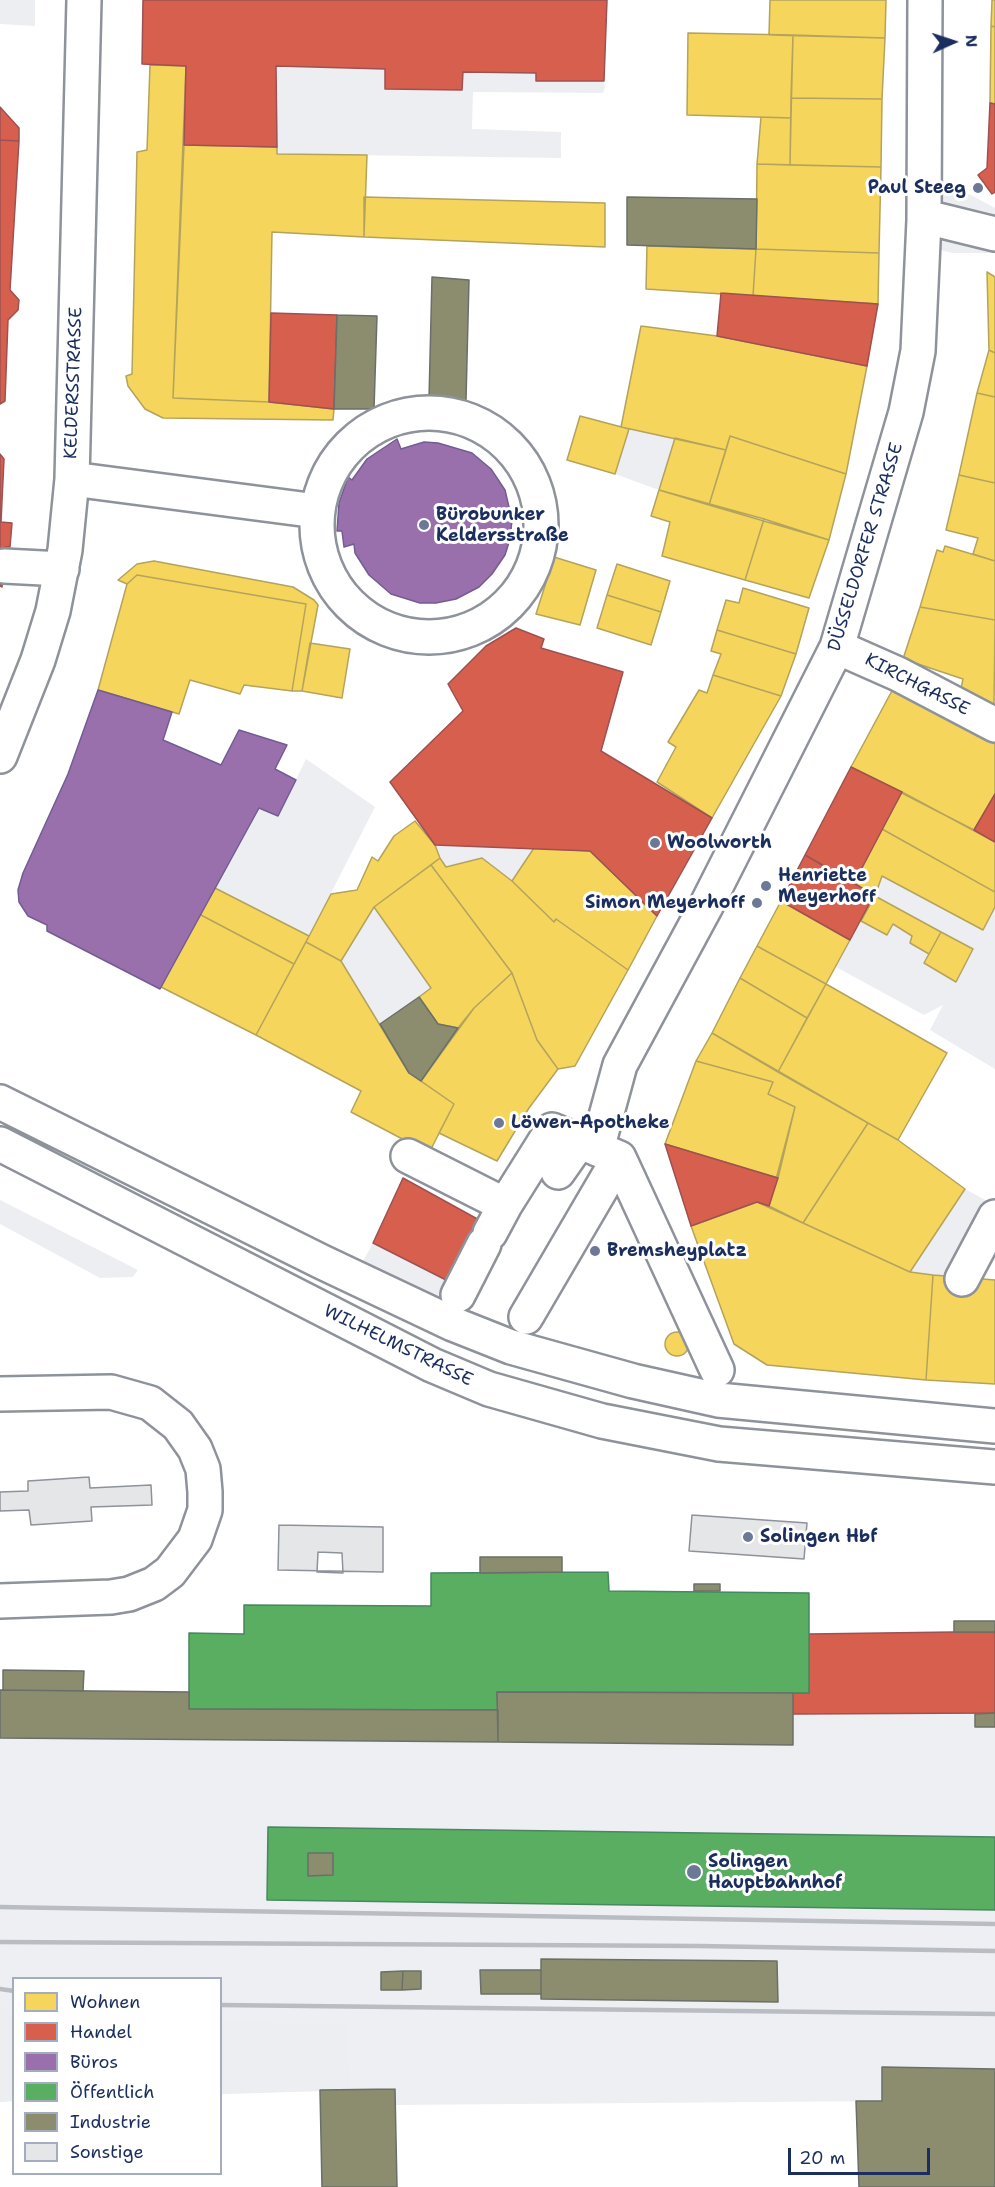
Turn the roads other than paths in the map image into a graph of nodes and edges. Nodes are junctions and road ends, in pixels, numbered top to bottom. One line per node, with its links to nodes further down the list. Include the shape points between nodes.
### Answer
1 (84, 0): 5 (street, KELDERSSTRASSE)
2 (925, 0): 3 (street, DÜSSELDORFER STRASSE)
3 (924, 220): 4 (street); 9 (street, DÜSSELDORFER STRASSE, via 918,351 909,401)
4 (995, 234)
5 (72, 479): 6 (street); 8 (street, KELDERSSTRASSE)
6 (317, 511): 6 (street, via 328,477 348,447 377,425 411,414 433,413 474,422 499,438 519,458 539,503 541,527 529,574 499,613 475,628 448,636 419,637 372,622 340,595 321,555)
7 (4, 566): 8 (street)
8 (62, 569): 11 (street, KELDERSSTRASSE, via 38,660)
9 (837, 647): 10 (street, KIRCHGASSE); 14 (street, DÜSSELDORFER STRASSE, via 706,906 620,1065)
10 (995, 725)
11 (0, 756)
12 (0, 1102): 24 (street, via 322,1262 511,1347 633,1382 718,1400)
13 (0, 1144): 25 (street, WILHELMSTRASSE, via 432,1365 489,1389 602,1421 719,1444)
14 (598, 1150): 16 (street, DÜSSELDORFER STRASSE); 18 (street, via 552,1130); 21 (street, DÜSSELDORFER STRASSE); 22 (street)
15 (408, 1156): 18 (street)
16 (558, 1172)
17 (995, 1217): 19 (street)
18 (493, 1227): 20 (street)
19 (962, 1279)
20 (458, 1295)
21 (526, 1317)
22 (717, 1370)
23 (0, 1394): 26 (street, via 111,1392 150,1403 178,1425 195,1449 202,1469 205,1510 195,1539 170,1572 154,1584 111,1597)
24 (995, 1426)
25 (995, 1467)
26 (0, 1601)

